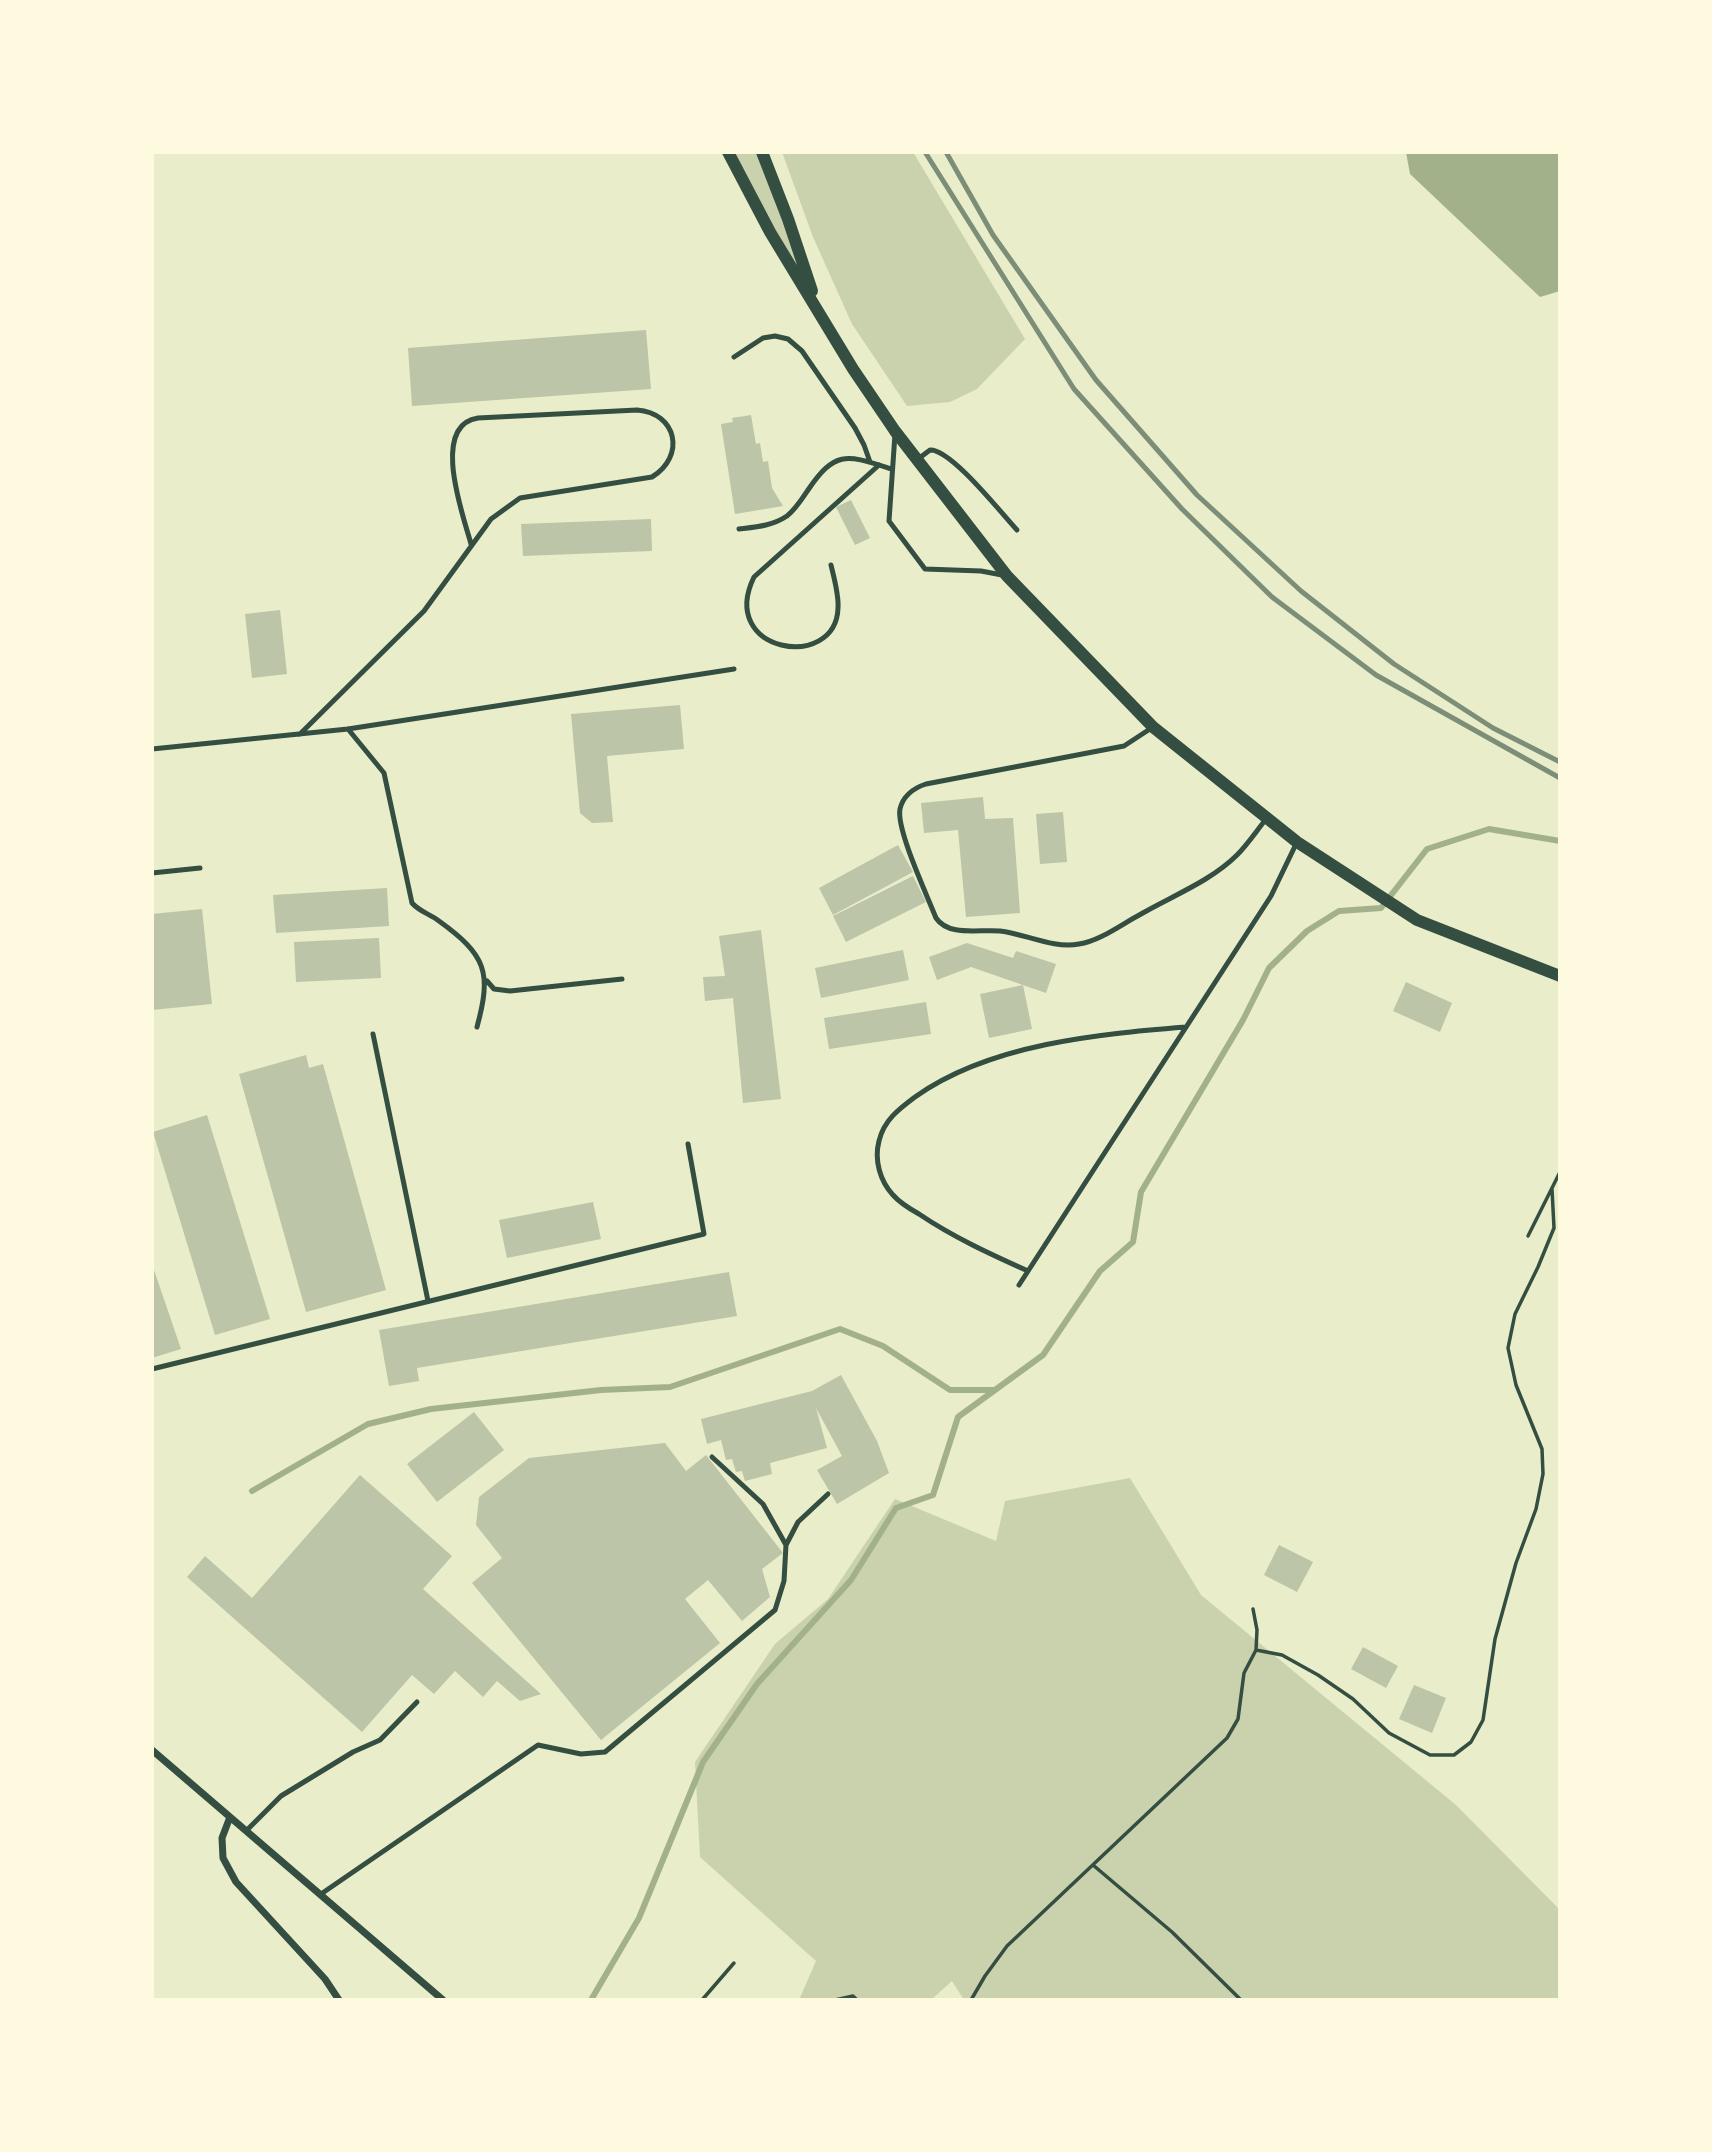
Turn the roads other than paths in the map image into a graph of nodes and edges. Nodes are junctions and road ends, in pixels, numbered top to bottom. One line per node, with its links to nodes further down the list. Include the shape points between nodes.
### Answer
1 (728, 152): 3 (street)
2 (762, 152): 3 (street)
3 (819, 311): 5 (street)
4 (734, 357): 7 (lane, via 763,338 788,339 802,351 855,428)
5 (895, 431): 6 (street); 9 (lane)
6 (918, 459): 11 (lane, via 930,450 940,452); 14 (street)
7 (870, 462): 8 (lane); 10 (lane, via 840,458 829,463 788,515 770,525)
8 (879, 465): 9 (lane); 13 (lane, via 754,576 747,600 755,628 781,646 807,646 819,640 831,627 838,608)
9 (892, 470): 14 (lane, via 889,521 925,569)
10 (739, 529)
11 (1017, 530)
12 (471, 544): 12 (lane, via 491,519 520,498 652,477 669,462 673,451 670,430 656,415 637,410 464,422 455,434 454,486); 18 (lane, via 424,611)
13 (831, 565)
14 (1007, 576): 16 (street)
15 (734, 669): 17 (lane)
16 (1153, 727): 20 (street); 20 (lane, via 1124,746 926,784 910,793 900,810 901,827 941,925 949,930 1000,931 1058,945 1079,944 1100,937 1213,874 1236,856)
17 (348, 729): 18 (lane); 26 (lane, via 384,774 412,903 461,937 476,955)
18 (300, 734): 19 (lane)
19 (152, 749)
20 (1267, 818): 21 (street)
21 (1297, 842): 24 (street, via 1417,920); 28 (lane, via 1271,896)
22 (200, 868): 23 (lane)
23 (152, 873)
24 (1560, 976)
25 (622, 979): 26 (lane, via 510,991 494,989)
26 (486, 980): 27 (lane)
27 (477, 1027)
28 (1186, 1027): 31 (lane); 31 (lane, via 1115,1032 1020,1050 940,1080 890,1117 877,1158 894,1197 949,1235)
29 (373, 1034): 33 (lane)
30 (688, 1144): 33 (lane, via 704,1234)
31 (1028, 1271): 32 (lane)
32 (1018, 1285)
33 (428, 1301): 34 (lane)
34 (152, 1369)
35 (712, 1457): 37 (lane, via 762,1504)
36 (828, 1494): 37 (lane, via 797,1522)
37 (786, 1545): 42 (lane, via 784,1581 775,1610 605,1752 581,1754 538,1745)
38 (417, 1702): 41 (lane, via 380,1740 281,1796)
39 (152, 1750): 40 (street)
40 (230, 1817): 41 (street); 43 (street, via 222,1838 223,1858 236,1882)
41 (247, 1830): 42 (street)
42 (321, 1894): 44 (street)
43 (339, 2000)
44 (443, 2000)

